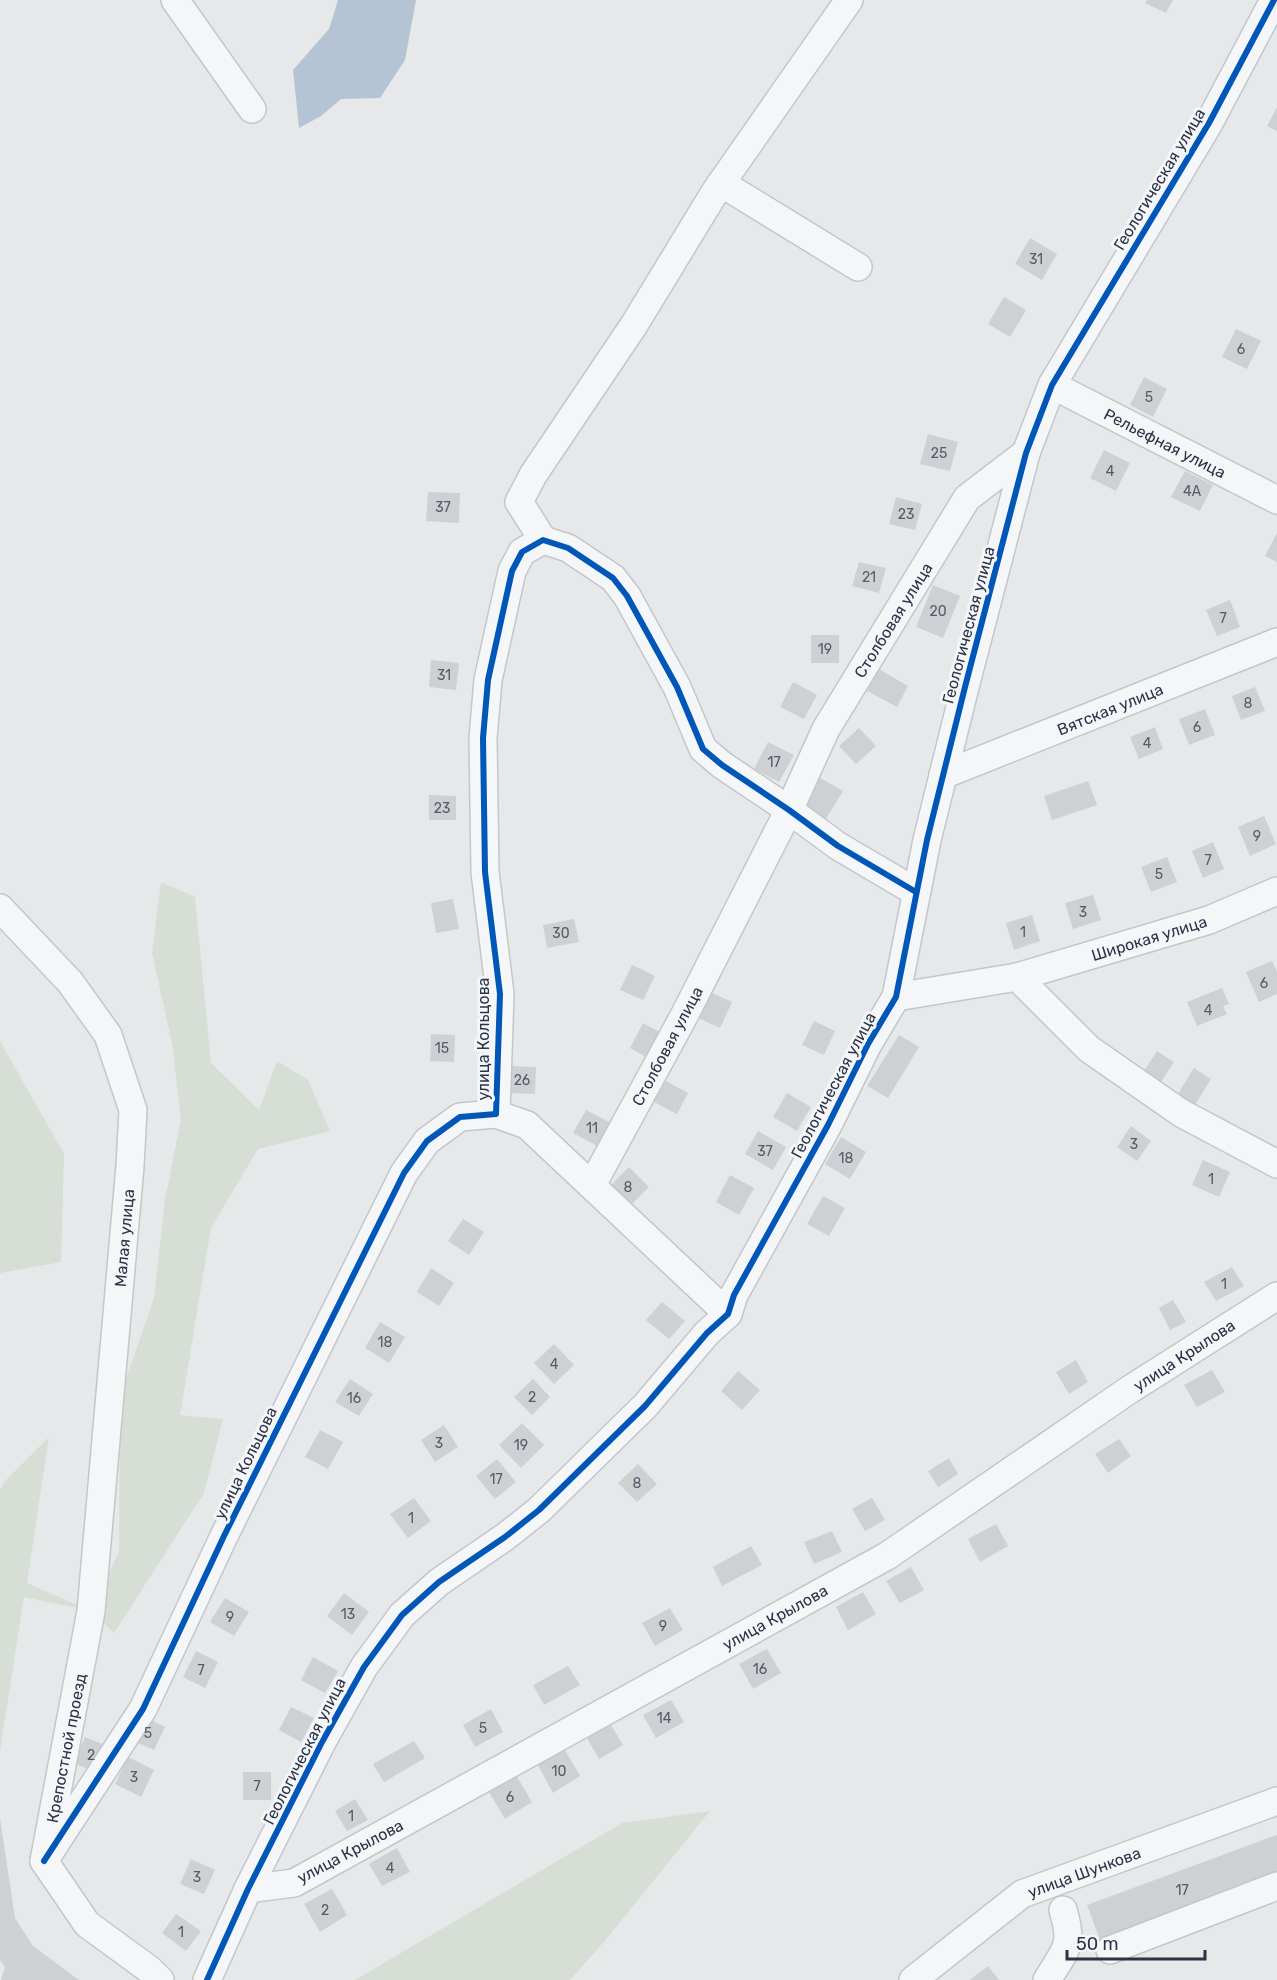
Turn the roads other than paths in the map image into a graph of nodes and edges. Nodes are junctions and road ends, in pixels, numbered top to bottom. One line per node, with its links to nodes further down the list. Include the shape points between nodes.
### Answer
1 (175, 0): 4 (street)
2 (849, 0): 5 (street)
3 (1274, 0): 7 (street, Геологическая улица, via 1209,123)
4 (252, 109)
5 (721, 183): 6 (street); 10 (street, via 519,502)
6 (858, 267)
7 (1052, 386): 8 (street, Геологическая улица); 9 (street, Рельефная улица)
8 (1026, 453): 12 (street, Геологическая улица); 13 (street, Столбовая улица, via 967,498 826,729)
9 (1277, 500)
10 (543, 540): 13 (street, via 568,548 613,578 677,687 703,749); 19 (street, улица Кольцова, via 522,552 512,571 488,680 483,738 485,872 500,994)
11 (1277, 642): 12 (street, Вятская улица)
12 (943, 776): 15 (street, Геологическая улица)
13 (789, 810): 15 (street, via 838,846); 21 (street, Столбовая улица)
14 (1277, 891): 17 (street, Широкая улица, via 1209,920)
15 (916, 892): 18 (street, Геологическая улица)
16 (0, 908): 24 (street, Малая улица, via 70,982 108,1035 133,1110)
17 (1017, 977): 18 (street, Широкая улица); 20 (street, via 1089,1050 1181,1113)
18 (896, 997): 23 (street, Геологическая улица, via 743,1277)
19 (496, 1114): 21 (street, via 527,1125); 26 (street, улица Кольцова, via 460,1117 427,1142 404,1173 143,1708)
20 (1277, 1164)
21 (592, 1185): 23 (street)
22 (1277, 1296): 28 (street, улица Крылова, via 1129,1390 887,1556 294,1883)
23 (728, 1314): 28 (street, Геологическая улица, via 645,1406 539,1510 439,1582 402,1615 364,1667)
24 (91, 1611): 26 (street, Крепостной проезд)
25 (1277, 1801): 33 (street, улица Шункова, via 1022,1894)
26 (44, 1861): 31 (street, via 87,1924)
27 (1277, 1886): 30 (street)
28 (248, 1889): 32 (street, Геологическая улица)
29 (1063, 1910): 34 (street, via 1069,1941)
30 (1110, 1950)
31 (160, 1980)
32 (207, 1980)
33 (913, 1980)
34 (1047, 1980)

